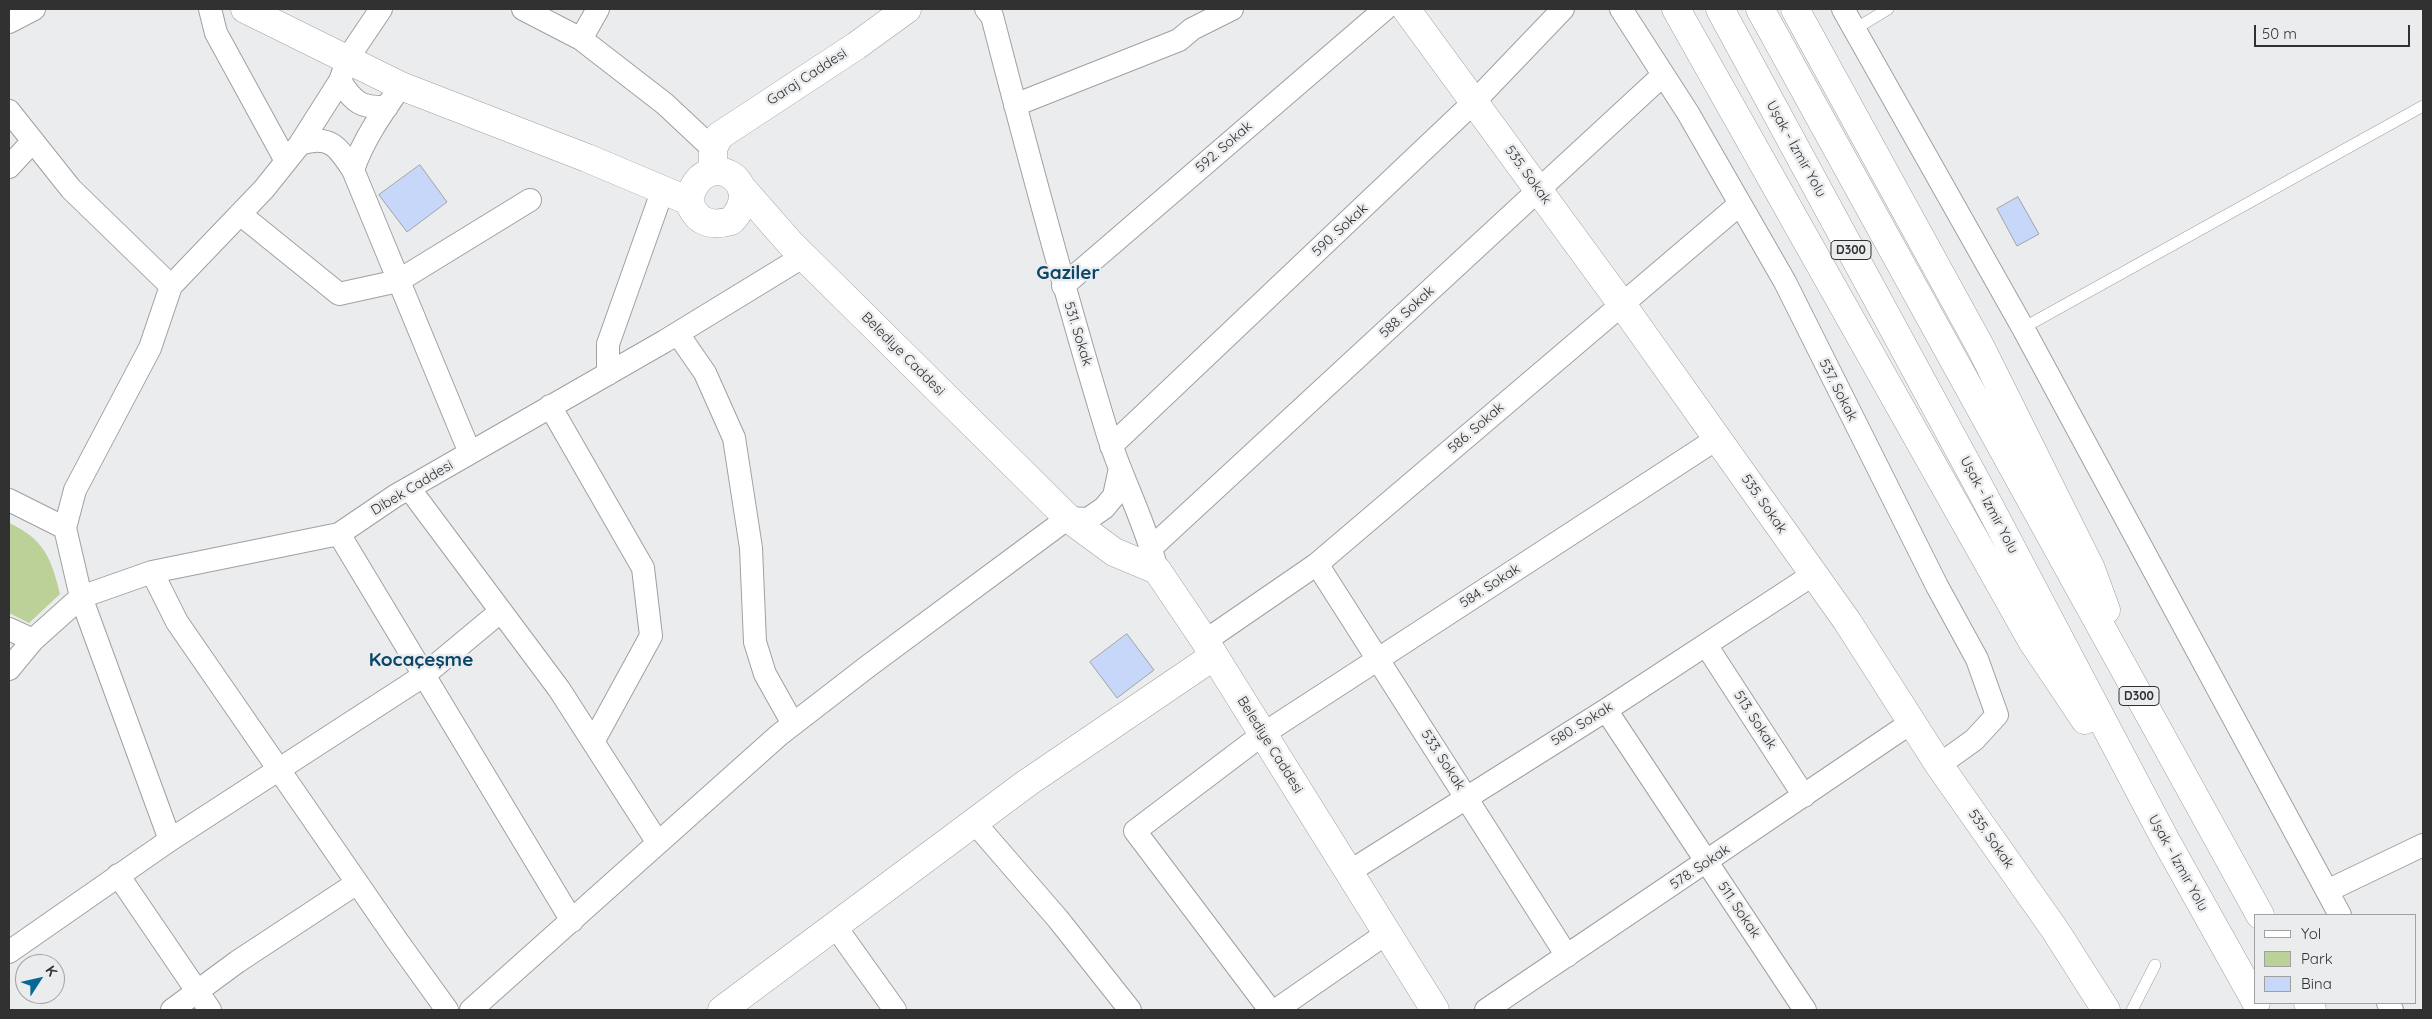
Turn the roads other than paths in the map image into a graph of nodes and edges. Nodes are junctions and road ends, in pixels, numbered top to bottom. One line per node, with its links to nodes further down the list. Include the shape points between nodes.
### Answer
1 (34, 9): 20 (street)
2 (210, 9): 31 (street, via 216,33)
3 (244, 9): 23 (main road)
4 (381, 9): 23 (street)
5 (523, 9): 22 (street)
6 (598, 9): 22 (street)
7 (907, 9): 32 (main road, Garaj Caddesi, via 730,127 719,136)
8 (986, 9): 27 (street, 531. Sokak, via 992,16)
9 (1232, 9): 27 (street, via 1192,29 1179,40)
10 (1385, 9): 46 (street, 592. Sokak)
11 (1406, 9): 26 (main road, 535. Sokak)
12 (1563, 9): 26 (street, 590. Sokak)
13 (1621, 9): 24 (street, 537. Sokak)
14 (1676, 9): 85 (main road, via 2032,641)
15 (1720, 9): 85 (main road, Uşak - İzmir Yolu / D300, via 1982,492)
16 (1760, 9): 74 (main road, D300)
17 (1795, 9): 74 (main road, via 1995,374 2091,569)
18 (1843, 9): 21 (street)
19 (1888, 9): 21 (lane)
20 (9, 22)
21 (1855, 29): 48 (street)
22 (581, 39): 32 (street, via 665,104)
23 (344, 70): 25 (main road); 31 (street)
24 (1663, 74): 37 (street, 588. Sokak); 40 (street, 537. Sokak)
25 (394, 97): 34 (street); 36 (main road)
26 (1474, 102): 37 (main road, 535. Sokak); 53 (street, 590. Sokak)
27 (1015, 105): 46 (street, 531. Sokak)
28 (2423, 106): 48 (lane)
29 (9, 111): 30 (street)
30 (33, 141): 33 (street); 45 (street, via 71,189)
31 (293, 152): 34 (street, via 314,139 328,141 342,153); 41 (street)
32 (713, 160): 35 (main road); 39 (main road, via 693,186)
33 (9, 167)
34 (353, 170): 44 (street)
35 (741, 187): 42 (main road, via 743,203); 43 (main road, Belediye Caddesi)
36 (663, 190): 39 (main road); 50 (street, via 608,344)
37 (1539, 190): 47 (main road, 535. Sokak); 61 (street, 588. Sokak)
38 (530, 200): 44 (street)
39 (689, 201): 42 (main road, via 695,216 702,221 715,225)
40 (1740, 204): 47 (street, 586. Sokak); 80 (street, 537. Sokak, via 1785,282 1937,586 1978,659 1997,715 1974,740)
41 (240, 214): 44 (street, via 339,294); 45 (street)
42 (731, 222): 43 (main road)
43 (797, 249): 49 (street, Dibek Caddesi); 58 (main road, Belediye Caddesi)
44 (398, 281): 54 (street)
45 (171, 286): 59 (street, via 150,348 75,490)
46 (1063, 286): 53 (street, 531. Sokak)
47 (1621, 303): 52 (main road, 535. Sokak); 62 (street, 586. Sokak)
48 (2023, 328): 93 (street)
49 (678, 334): 50 (street, Dibek Caddesi); 77 (street, via 705,373 734,438 751,548 755,642 766,674)
50 (608, 374): 51 (street, Dibek Caddesi)
51 (550, 406): 54 (street, Dibek Caddesi); 79 (street, via 643,568 651,636)
52 (1718, 438): 64 (main road, 535. Sokak); 71 (street, 584. Sokak)
53 (1111, 446): 55 (street, 531. Sokak)
54 (470, 453): 56 (street, Dibek Caddesi)
55 (1120, 468): 58 (street, via 1114,496 1104,508 1088,519); 61 (street, 531. Sokak, via 1144,525)
56 (409, 488): 60 (street, Dibek Caddesi); 66 (street)
57 (9, 500): 59 (street)
58 (1068, 518): 61 (main road, Belediye Caddesi, via 1114,552); 77 (street)
59 (65, 528): 65 (street)
60 (339, 534): 63 (street, Dibek Caddesi); 73 (street)
61 (1154, 559): 70 (main road, Belediye Caddesi)
62 (1318, 564): 70 (street, 586. Sokak); 71 (street, 533. Sokak)
63 (152, 572): 65 (street, Dibek Caddesi); 81 (street, via 177,622)
64 (1814, 574): 69 (street, 580. Sokak); 76 (main road, 535. Sokak)
65 (81, 597): 68 (street, Dibek Caddesi); 86 (street)
66 (501, 611): 73 (street); 79 (street, via 559,689)
67 (9, 629): 68 (street)
68 (33, 640): 72 (street, Dibek Caddesi)
69 (1706, 645): 75 (street, 580. Sokak); 82 (street, 513. Sokak)
70 (1210, 649): 78 (main road, Belediye Caddesi); 84 (main road)
71 (1378, 659): 78 (street, 584. Sokak); 83 (street, 533. Sokak)
72 (9, 669)
73 (423, 676): 81 (street); 96 (street)
74 (2135, 689): 94 (main road, D300)
75 (1606, 710): 83 (street, 580. Sokak); 89 (street, 511. Sokak)
76 (1912, 722): 80 (main road, 535. Sokak); 82 (street, 578. Sokak)
77 (794, 724): 87 (street)
78 (1263, 734): 90 (main road, Belediye Caddesi); 112 (street, 584. Sokak, via 1135,831)
79 (593, 742): 87 (street)
80 (1939, 765): 117 (main road, 535. Sokak, via 2055,930)
81 (278, 768): 86 (street); 92 (street)
82 (1804, 796): 89 (street, 578. Sokak)
83 (1467, 797): 90 (street, 580. Sokak); 100 (street, 533. Sokak)
84 (974, 822): 97 (main road); 111 (street, via 1058,919)
85 (2164, 839): 103 (main road, Uşak - İzmir Yolu / D300)
86 (170, 840): 91 (street)
87 (658, 843): 96 (street)
88 (2423, 845): 93 (street)
89 (1707, 862): 100 (street, 578. Sokak); 116 (street, 511. Sokak)
90 (1349, 872): 98 (main road, Belediye Caddesi)
91 (118, 875): 99 (street); 102 (street)
92 (357, 883): 102 (street); 107 (street)
93 (2327, 891): 95 (street)
94 (2259, 914)
95 (2339, 914)
96 (572, 921): 108 (street)
97 (835, 926): 104 (main road); 110 (street)
98 (1387, 933): 113 (street); 114 (main road, Belediye Caddesi)
99 (9, 952)
100 (1567, 956): 115 (street, 578. Sokak)
101 (2155, 965): 118 (lane)
102 (197, 992): 105 (street); 106 (street)
103 (2254, 998)
104 (749, 1002): 109 (main road)
105 (172, 1010)
106 (210, 1010)
107 (447, 1010)
108 (471, 1010)
109 (722, 1010)
110 (895, 1010)
111 (1130, 1010)
112 (1270, 1010)
113 (1276, 1010)
114 (1434, 1010)
115 (1486, 1010)
116 (1805, 1010)
117 (2106, 1010)
118 (2132, 1010)

